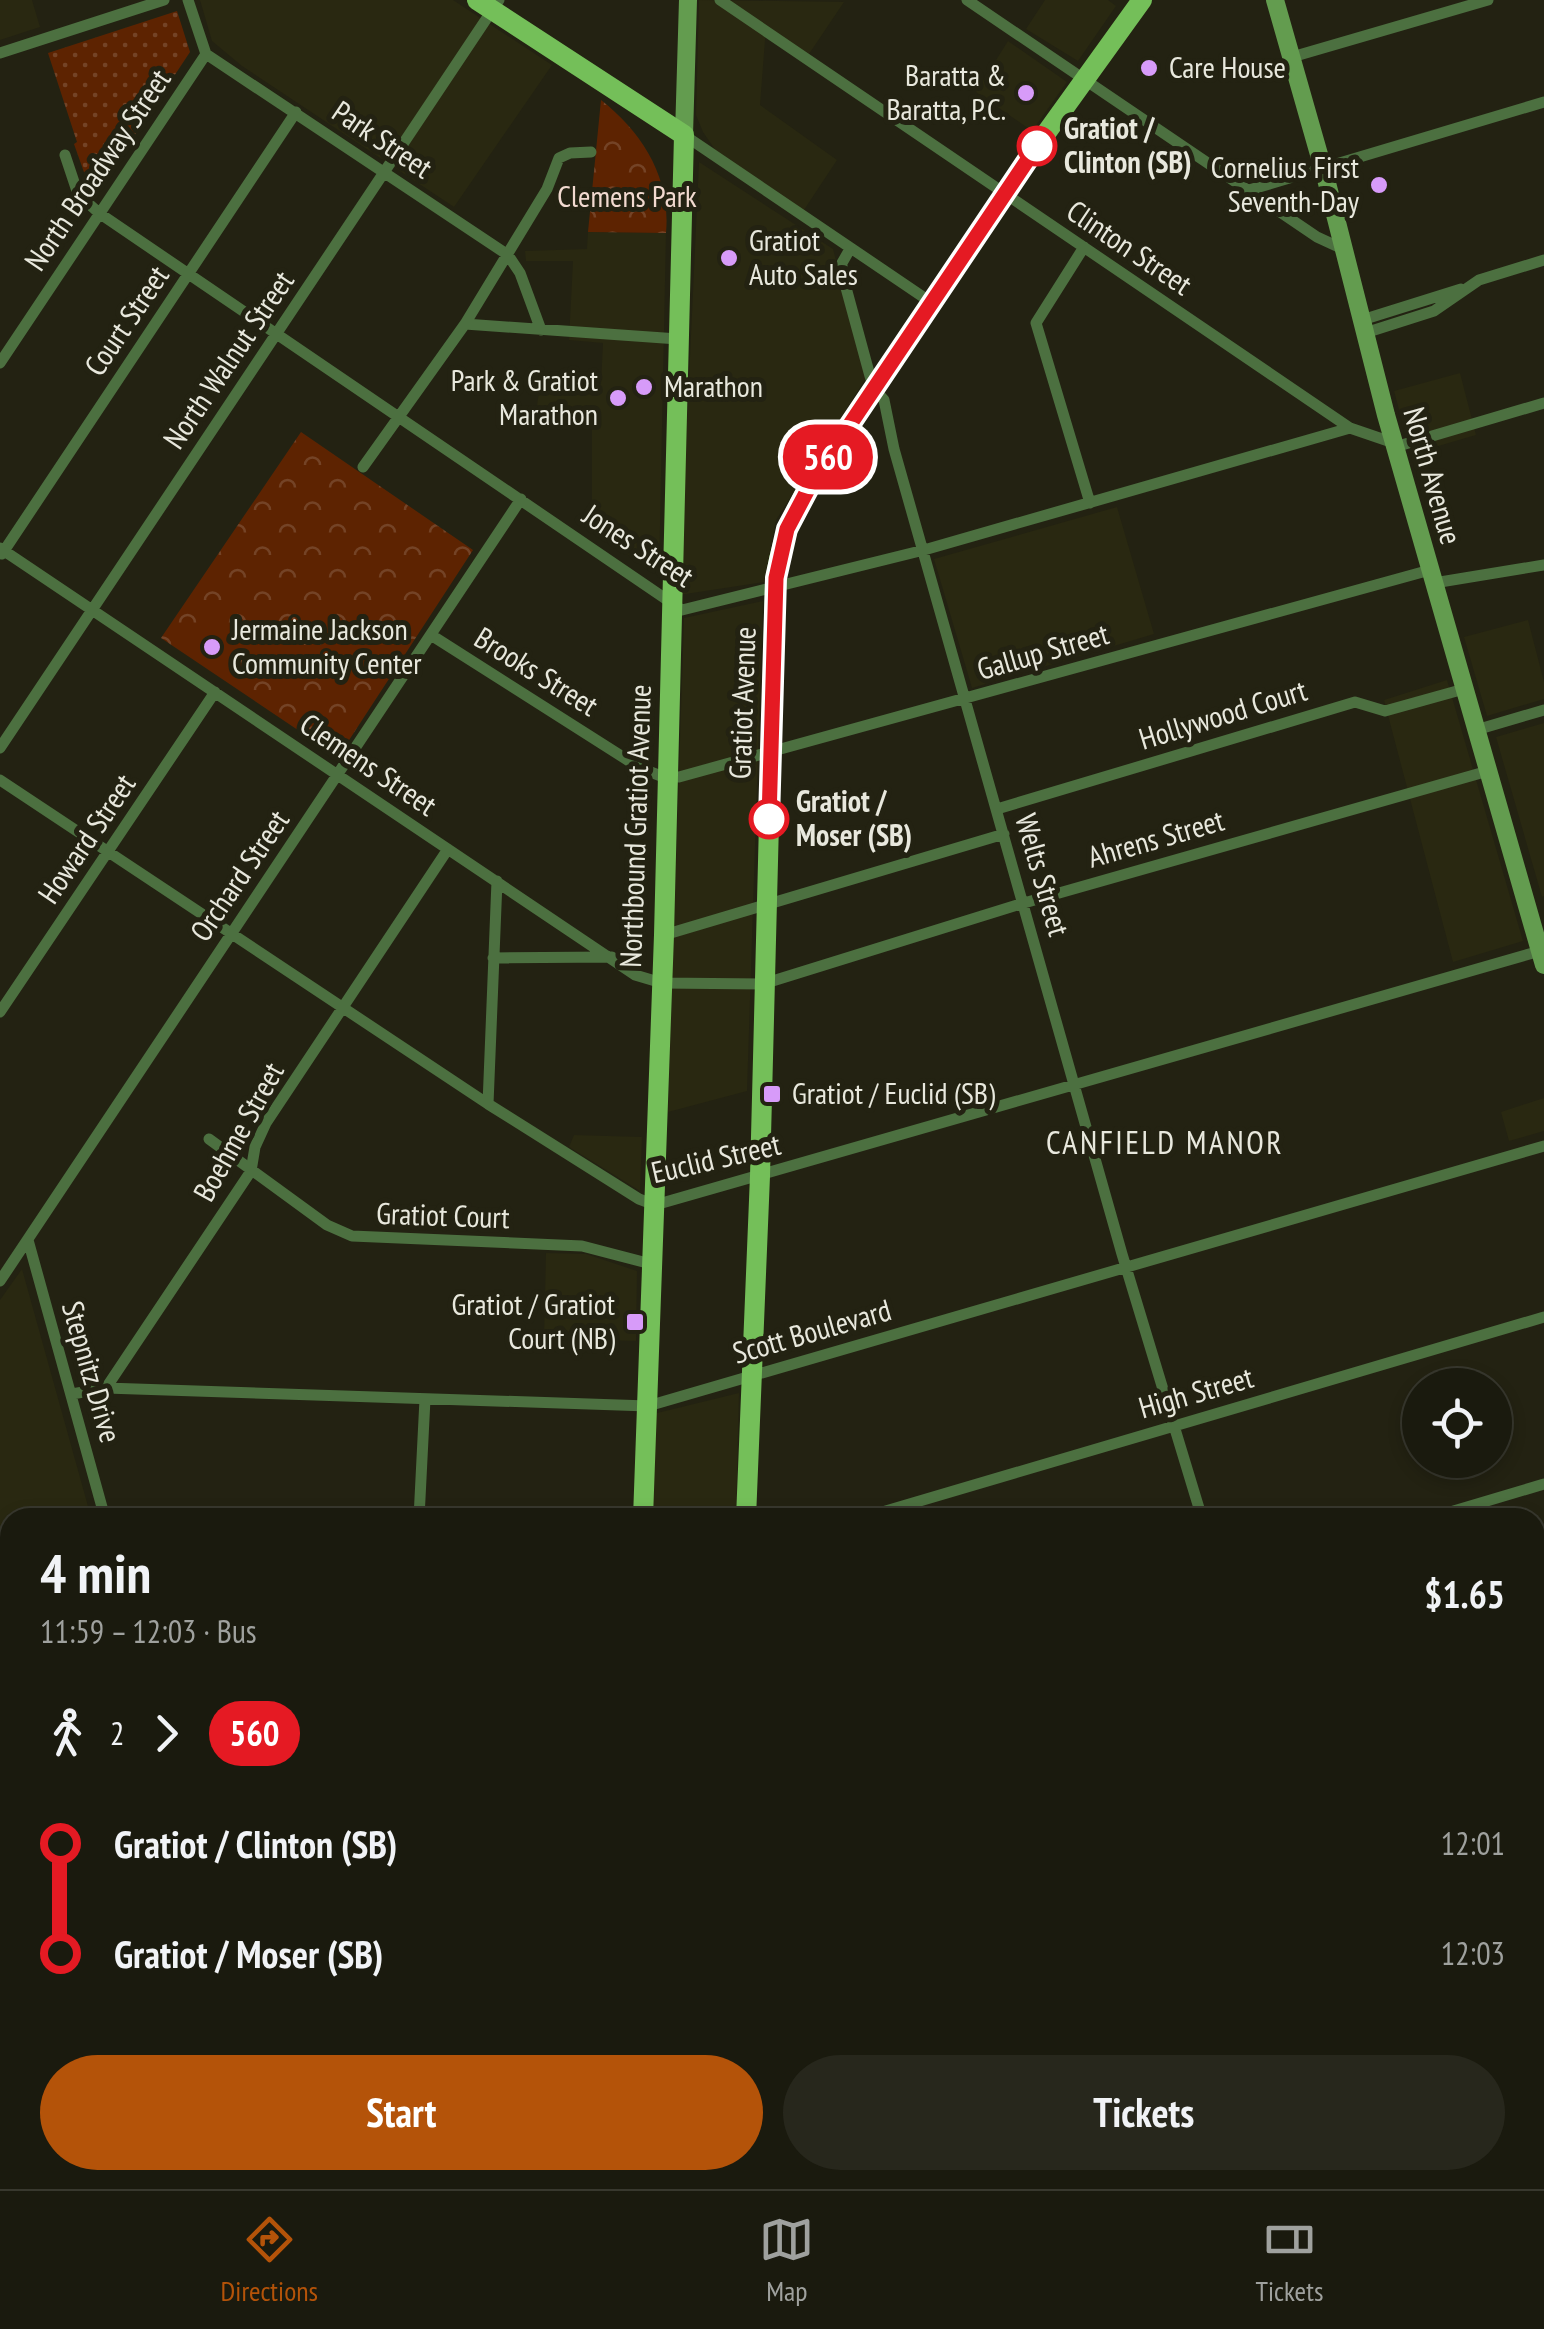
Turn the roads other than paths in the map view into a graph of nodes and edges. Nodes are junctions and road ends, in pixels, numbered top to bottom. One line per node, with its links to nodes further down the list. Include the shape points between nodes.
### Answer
1 (164, 0): 10 (street)
2 (188, 0): 11 (street)
3 (688, 0): 16 (main road)
4 (720, 0): 22 (street, Clinton Street)
5 (967, 0): 13 (street)
6 (1142, 0): 13 (main road, Gratiot Avenue)
7 (1274, 0): 12 (main road, North Avenue)
8 (1488, 0): 12 (street)
9 (489, 4): 16 (main road); 20 (street, North Walnut Street)
10 (0, 53)
11 (206, 54): 15 (street, Park Street); 23 (street, North Broadway Street)
12 (1292, 57): 19 (main road, North Avenue)
13 (1086, 80): 21 (street); 22 (main road, Gratiot Avenue)
14 (1544, 102): 19 (street)
15 (296, 112): 20 (street, Park Street); 29 (street, Court Street)
16 (684, 135): 26 (street); 35 (main road, Northbound Gratiot Avenue)
17 (591, 152): 27 (street, via 559,158)
18 (64, 155): 23 (street, Jones Street, via 78,194)
19 (1323, 168): 21 (street); 25 (main road, North Avenue)
20 (386, 172): 27 (street, Park Street); 34 (street, North Walnut Street)
21 (1249, 190): 25 (street)
22 (1005, 194): 24 (street, Clinton Street); 30 (main road, Gratiot Avenue)
23 (98, 213): 29 (street, Jones Street); 36 (street, North Broadway Street)
24 (1084, 247): 41 (street, Clinton Street); 46 (street, via 1036,323)
25 (1343, 249): 32 (main road, North Avenue)
26 (850, 250): 30 (street); 37 (street, Welts Street, via 842,273)
27 (508, 255): 31 (street); 33 (street, Park Street)
28 (1544, 260): 32 (street)
29 (188, 274): 34 (street, Jones Street); 48 (street, Court Street)
30 (932, 303): 37 (main road, Gratiot Avenue)
31 (465, 324): 33 (street); 40 (street)
32 (1363, 326): 39 (main road, North Avenue)
33 (541, 330): 35 (street)
34 (277, 332): 40 (street, Jones Street); 53 (street, North Walnut Street)
35 (678, 340): 52 (main road, Northbound Gratiot Avenue)
36 (0, 363)
37 (874, 389): 47 (street, Welts Street, via 884,398); 51 (main road, Gratiot Avenue, via 793,514)
38 (1544, 403): 43 (street)
39 (1386, 415): 42 (street); 43 (main road, North Avenue)
40 (400, 417): 44 (street); 45 (street, Jones Street)
41 (1350, 428): 42 (street, Clinton Street); 46 (street, Jones Street)
42 (1363, 433): 43 (street, Clinton Street)
43 (1395, 445): 50 (main road, North Avenue)
44 (364, 467)
45 (521, 499): 52 (street, Jones Street); 54 (street, Orchard Street)
46 (1090, 503): 47 (street, Jones Street)
47 (924, 550): 51 (street, Jones Street); 57 (street, Welts Street)
48 (1, 552): 53 (street, Clemens Street)
49 (1544, 565): 50 (street, Gallup Street)
50 (1432, 576): 55 (main road, North Avenue); 57 (street, Gallup Street)
51 (775, 587): 52 (street, Jones Street, via 682,610); 61 (main road, Gratiot Avenue)
52 (672, 603): 64 (main road, Northbound Gratiot Avenue)
53 (93, 610): 56 (street, Clemens Street); 60 (street, North Walnut Street)
54 (431, 635): 63 (street, Orchard Street); 64 (street, Brooks Street, via 640,768)
55 (1464, 689): 59 (main road, North Avenue); 66 (street, Hollywood Court, via 1385,711 1345,704)
56 (215, 692): 63 (street, Clemens Street); 69 (street, Howard Street)
57 (966, 700): 61 (street, Gallup Street); 66 (street, Welts Street)
58 (1544, 710): 59 (street)
59 (1476, 730): 62 (main road, North Avenue)
60 (0, 748)
61 (771, 752): 64 (street, Gallup Street); 71 (main road, Gratiot Avenue)
62 (1488, 771): 72 (street, Ahrens Street); 73 (main road, North Avenue)
63 (338, 774): 68 (street, Clemens Street); 74 (street, Orchard Street)
64 (668, 778): 75 (main road, Northbound Gratiot Avenue)
65 (0, 780): 69 (street, Euclid Street)
66 (996, 808): 67 (street, Welts Street)
67 (1004, 834): 71 (street); 72 (street, Welts Street)
68 (448, 850): 70 (street, Clemens Street); 81 (street, Boehme Street)
69 (109, 851): 74 (street, Euclid Street); 82 (street, Howard Street)
70 (497, 881): 76 (street); 77 (street, Clemens Street)
71 (767, 903): 75 (street); 80 (main road, Gratiot Avenue)
72 (1024, 903): 80 (street, Ahrens Street); 83 (street, Welts Street)
73 (1537, 915): 78 (main road, North Avenue)
74 (232, 934): 81 (street, Euclid Street); 90 (street, Orchard Street)
75 (664, 934): 79 (main road, Northbound Gratiot Avenue)
76 (493, 958): 77 (street); 84 (street)
77 (612, 958): 79 (street, Clemens Street)
78 (1542, 958): 83 (street, Euclid Street)
79 (662, 983): 80 (street, Ahrens Street); 89 (main road, Northbound Gratiot Avenue)
80 (762, 984): 88 (main road, Gratiot Avenue)
81 (343, 1007): 84 (street, Euclid Street); 87 (street, Boehme Street, via 266,1123)
82 (0, 1012)
83 (1076, 1084): 88 (street, Euclid Street); 92 (street, Welts Street)
84 (488, 1104): 89 (street, Euclid Street)
85 (209, 1139): 87 (street, Gratiot Court)
86 (1544, 1146): 92 (street, Scott Boulevard)
87 (250, 1171): 91 (street, Gratiot Court, via 352,1236 582,1246); 96 (street, Boehme Street)
88 (760, 1176): 89 (street, Euclid Street); 95 (main road, Gratiot Avenue)
89 (655, 1205): 91 (main road, Northbound Gratiot Avenue)
90 (28, 1240): 93 (street, Orchard Street); 97 (street, Stepnitz Drive)
91 (651, 1264): 99 (main road, Northbound Gratiot Avenue)
92 (1125, 1266): 95 (street, Scott Boulevard); 100 (street, Welts Street)
93 (0, 1281)
94 (1544, 1317): 100 (street, High Street)
95 (750, 1376): 99 (street, Scott Boulevard); 105 (main road, Gratiot Avenue)
96 (106, 1388): 97 (street, Scott Boulevard); 98 (street, Scott Boulevard)
97 (72, 1394): 102 (street, Stepnitz Drive)
98 (425, 1399): 99 (street, Scott Boulevard); 103 (street)
99 (648, 1406): 104 (main road, Northbound Gratiot Avenue)
100 (1174, 1425): 106 (street, High Street); 107 (street, Welts Street)
101 (1544, 1484): 108 (street)
102 (103, 1508)
103 (420, 1508)
104 (644, 1508)
105 (746, 1508)
106 (896, 1508)
107 (1199, 1508)
108 (1464, 1508)

